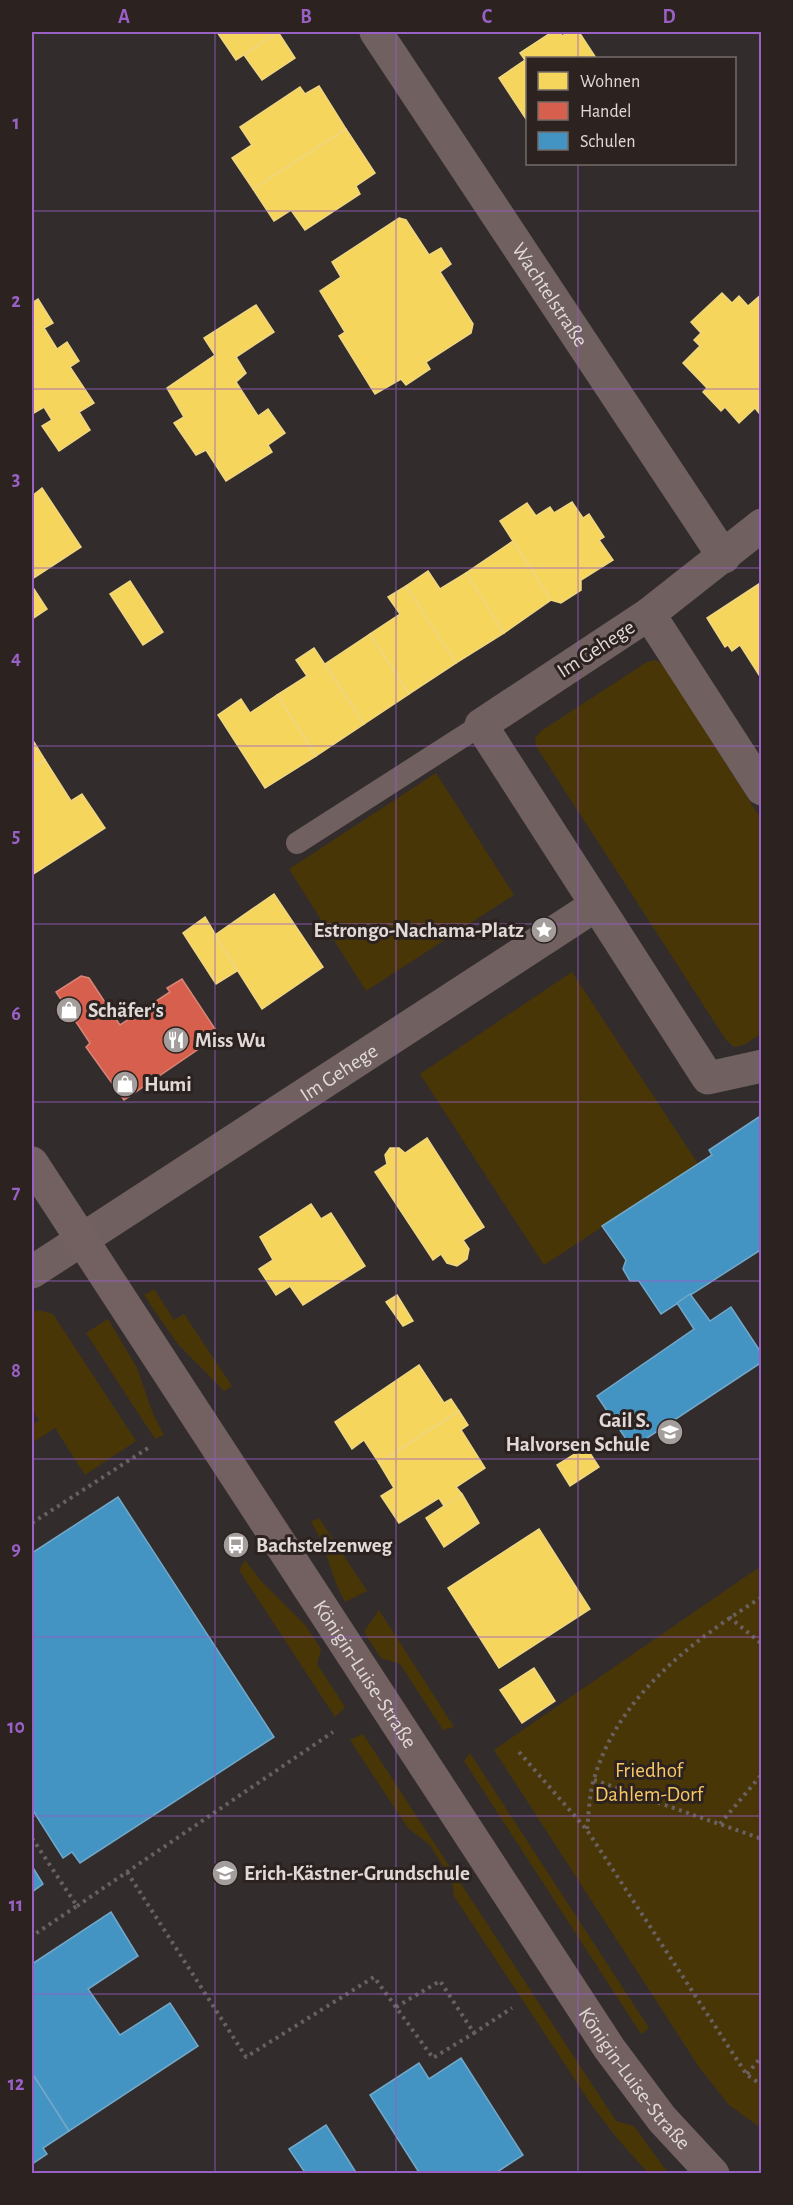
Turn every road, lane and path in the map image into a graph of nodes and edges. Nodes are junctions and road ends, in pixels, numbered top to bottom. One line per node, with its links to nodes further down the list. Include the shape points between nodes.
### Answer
1 (376, 32): 3 (street, Wachtelstraße)
2 (762, 525): 3 (street, Im Gehege)
3 (724, 557): 4 (street, Im Gehege)
4 (649, 614): 5 (street, Im Gehege); 6 (street, Im Gehege)
5 (481, 725): 7 (lane); 8 (street)
6 (762, 789)
7 (297, 843)
8 (596, 905): 9 (street, via 708,1078); 11 (street, Im Gehege)
9 (762, 1066)
10 (32, 1163): 11 (main road, Königin-Luise-Straße)
11 (81, 1239): 12 (street); 35 (main road, Königin-Luise-Straße, via 609,2048 662,2119)
12 (32, 1272)
13 (148, 1448): 14 (path)
14 (32, 1522)
15 (762, 1597): 16 (path)
16 (729, 1617): 17 (path); 21 (path, via 660,1672 615,1727)
17 (762, 1644)
18 (333, 1732): 26 (path)
19 (519, 1752): 23 (path)
20 (762, 1774): 22 (path)
21 (594, 1780): 22 (path); 23 (path)
22 (720, 1824): 25 (path)
23 (587, 1830): 33 (path)
24 (32, 1838): 27 (path)
25 (762, 1839)
26 (127, 1872): 27 (path); 29 (path, via 246,2057 374,1977)
27 (77, 1906): 28 (path)
28 (32, 1936)
29 (396, 2007): 31 (path, via 433,2058); 31 (path, via 440,1981)
30 (512, 2008): 31 (path)
31 (474, 2032)
32 (762, 2056): 33 (path)
33 (747, 2075): 34 (path)
34 (762, 2085)
35 (713, 2174)

